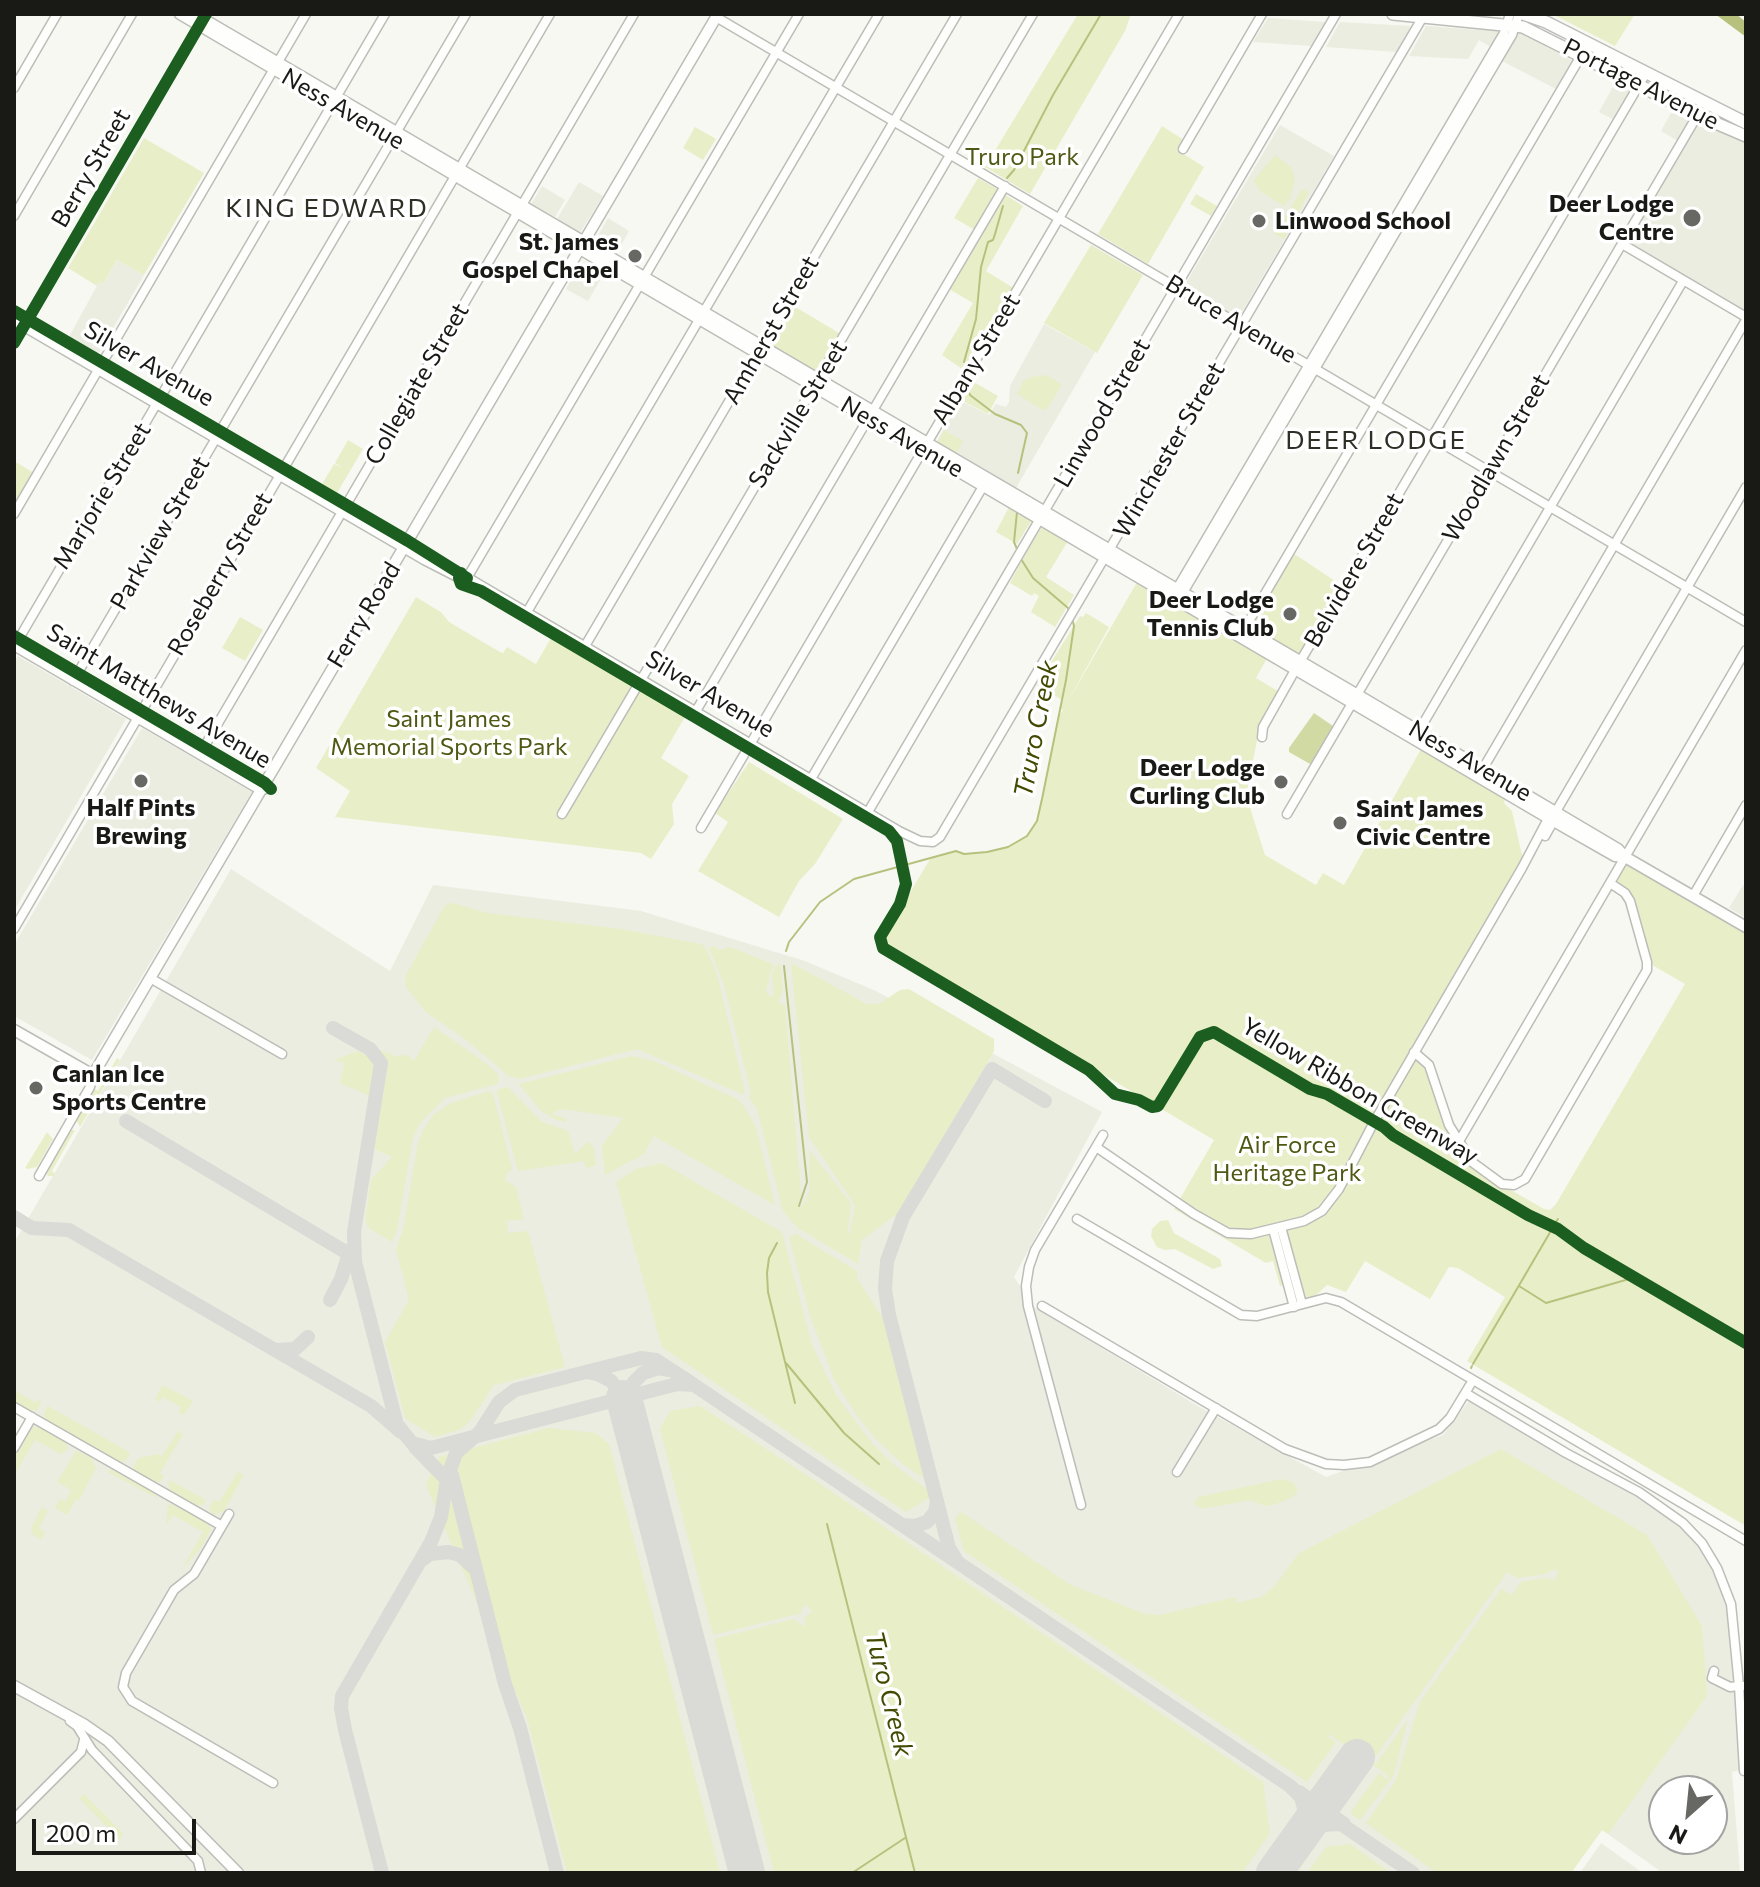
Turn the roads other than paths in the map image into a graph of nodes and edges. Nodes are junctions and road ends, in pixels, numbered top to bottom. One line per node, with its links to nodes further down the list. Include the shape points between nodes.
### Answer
1 (57, 14): 28 (street)
2 (132, 14): 41 (street)
3 (180, 14): 19 (main road, Ness Avenue)
4 (306, 14): 24 (street)
5 (385, 14): 29 (street, Marjorie Street)
6 (466, 14): 34 (street, Parkview Street)
7 (550, 14): 38 (street, Roseberry Street)
8 (634, 14): 40 (street, Collegiate Street)
9 (799, 14): 22 (street)
10 (879, 14): 27 (street)
11 (957, 14): 32 (street, Amherst Street)
12 (1033, 14): 37 (street, Sackville Street)
13 (1179, 14): 42 (street, Albany Street)
14 (1262, 14): 36 (street)
15 (1336, 14): 47 (street, Linwood Street)
16 (1393, 14): 18 (highway, Portage Avenue)
17 (717, 15): 22 (street, Bruce Avenue); 44 (main road, Ferry Road)
18 (1424, 15): 20 (highway, Portage Avenue); 53 (street, Winchester Street)
19 (201, 18): 24 (main road, Ness Avenue); 52 (street, Berry Street)
20 (1515, 18): 21 (highway, Portage Avenue, via 1546,22); 23 (highway, Portage Avenue); 57 (street)
21 (1588, 44): 23 (street); 25 (highway, Portage Avenue)
22 (776, 52): 27 (street, Bruce Avenue); 45 (street)
23 (1582, 55): 26 (highway, Portage Avenue); 60 (street)
24 (276, 66): 29 (main road, Ness Avenue); 56 (street)
25 (1646, 73): 26 (street, Belvidere Street); 30 (highway, Portage Avenue)
26 (1640, 85): 31 (highway, Portage Avenue); 63 (street, Belvidere Street)
27 (835, 87): 32 (street, Bruce Avenue); 49 (street)
28 (14, 88)
29 (334, 100): 34 (main road, Ness Avenue); 59 (street, Marjorie Street)
30 (1705, 103): 31 (street, Woodlawn Street); 33 (highway, Portage Avenue)
31 (1698, 115): 35 (highway, Portage Avenue); 43 (street, Woodlawn Street)
32 (894, 121): 37 (street, Bruce Avenue); 55 (street, Amherst Street)
33 (1746, 123)
34 (394, 135): 38 (main road, Ness Avenue); 62 (street, Parkview Street)
35 (1746, 136)
36 (1183, 149)
37 (951, 154): 39 (street, Bruce Avenue); 58 (street, Sackville Street)
38 (457, 172): 40 (main road, Ness Avenue); 65 (street, Roseberry Street)
39 (1005, 186): 42 (street, Bruce Avenue); 61 (street)
40 (520, 209): 44 (main road, Ness Avenue); 70 (street, Collegiate Street)
41 (14, 216)
42 (1059, 218): 47 (street, Bruce Avenue); 64 (street, Albany Street)
43 (1622, 244): 46 (street); 66 (street, Woodlawn Street)
44 (579, 249): 45 (main road, Ness Avenue); 45 (main road, Ness Avenue); 73 (main road, Ferry Road)
45 (641, 280): 49 (main road, Ness Avenue); 76 (street)
46 (1683, 281): 50 (street); 69 (street)
47 (1176, 287): 53 (street, Bruce Avenue); 72 (street, Linwood Street)
48 (14, 311): 52 (street, Silver Avenue)
49 (701, 315): 55 (main road, Ness Avenue); 79 (street)
50 (1746, 319): 74 (street)
51 (14, 321): 52 (street, Silver Avenue)
52 (26, 323): 54 (street, Berry Street); 56 (street, Silver Avenue)
53 (1242, 325): 57 (street, Bruce Avenue); 75 (street, Winchester Street)
54 (14, 343)
55 (759, 349): 58 (main road, Ness Avenue); 83 (street, Amherst Street)
56 (100, 366): 59 (street, Silver Avenue); 71 (street)
57 (1312, 367): 60 (street, Bruce Avenue); 78 (street)
58 (816, 382): 61 (main road, Ness Avenue); 87 (street, Sackville Street)
59 (158, 400): 62 (street, Silver Avenue); 82 (street, Marjorie Street)
60 (1377, 405): 63 (street, Bruce Avenue); 81 (street)
61 (870, 414): 64 (main road, Ness Avenue); 89 (street)
62 (218, 435): 65 (street, Silver Avenue); 86 (street, Parkview Street)
63 (1432, 437): 66 (street, Bruce Avenue); 85 (street, Belvidere Street)
64 (925, 446): 67 (main road, Ness Avenue); 93 (street, Albany Street)
65 (280, 471): 70 (street, Silver Avenue); 90 (street, Roseberry Street)
66 (1489, 471): 69 (street, Bruce Avenue); 88 (street, Woodlawn Street)
67 (986, 482): 72 (main road, Ness Avenue); 96 (street)
68 (1746, 487): 77 (street)
69 (1550, 507): 74 (street, Bruce Avenue); 91 (street)
70 (344, 508): 73 (street, Silver Avenue); 94 (street, Collegiate Street)
71 (14, 514)
72 (1042, 515): 75 (main road, Ness Avenue); 99 (street, Linwood Street)
73 (406, 544): 76 (street, Silver Avenue); 97 (main road, Ferry Road)
74 (1615, 545): 77 (street, Bruce Avenue); 95 (street)
75 (1108, 554): 78 (main road, Ness Avenue); 104 (street, Winchester Street)
76 (467, 578): 79 (street, Silver Avenue)
77 (1688, 587): 80 (street, Bruce Avenue); 102 (street)
78 (1178, 595): 81 (main road, Ness Avenue)
79 (527, 612): 83 (street, Silver Avenue)
80 (1746, 622)
81 (1242, 632): 85 (main road, Ness Avenue)
82 (15, 643): 86 (street, Saint Matthews Avenue)
83 (585, 646): 87 (street, Silver Avenue)
84 (1746, 650): 105 (street)
85 (1298, 665): 88 (main road, Ness Avenue); 92 (street, Belvidere Street)
86 (76, 677): 90 (street, Saint Matthews Avenue)
87 (641, 679): 89 (street, Silver Avenue); 100 (street, Sackville Street)
88 (1355, 698): 91 (main road, Ness Avenue); 101 (street, Woodlawn Street)
89 (696, 711): 93 (street, Silver Avenue)
90 (139, 714): 94 (street, Saint Matthews Avenue); 109 (street, Roseberry Street)
91 (1416, 735): 95 (main road, Ness Avenue)
92 (1262, 737)
93 (750, 743): 96 (street, Silver Avenue); 103 (street, Albany Street)
94 (202, 751): 97 (street, Saint Matthews Avenue)
95 (1481, 773): 102 (main road, Ness Avenue)
96 (811, 779): 99 (street, Silver Avenue)
97 (262, 786): 110 (main road, Ferry Road)
98 (1746, 805): 107 (street)
99 (868, 812): 104 (street, Silver Avenue, via 914,838)
100 (562, 814)
101 (1287, 814)
102 (1554, 814): 105 (main road, Ness Avenue, via 1615,856); 112 (street)
103 (701, 828)
104 (933, 842)
105 (1625, 857): 106 (street); 107 (main road, Ness Avenue)
106 (1610, 883): 116 (street); 116 (street, via 1630,901 1647,970 1529,1174 1520,1183 1502,1184 1478,1168)
107 (1693, 896): 108 (main road, Ness Avenue)
108 (1746, 927)
109 (14, 929)
110 (150, 978): 113 (street); 114 (main road, Ferry Road)
111 (14, 1030): 114 (main road)
112 (1414, 1052): 116 (street, via 1429,1065); 120 (street, via 1331,1202)
113 (282, 1054)
114 (93, 1075): 118 (street, Ferry Road)
115 (1103, 1135): 117 (street)
116 (1458, 1143)
117 (1096, 1147): 121 (street, via 1222,1230 1244,1235); 133 (street, via 1035,1250 1026,1286)
118 (39, 1176)
119 (1077, 1219): 124 (street, via 1241,1315)
120 (1304, 1221): 121 (street); 122 (street)
121 (1277, 1228): 122 (street); 124 (street)
122 (1288, 1247): 124 (street)
123 (1042, 1306): 129 (street)
124 (1298, 1306): 125 (street, via 1326,1298 1341,1302)
125 (1473, 1380): 126 (street); 127 (street)
126 (1490, 1390): 127 (street); 136 (street)
127 (1465, 1395): 129 (street, via 1439,1429 1379,1458 1344,1465 1298,1456); 139 (street, via 1657,1503 1683,1523 1717,1568 1731,1604)
128 (14, 1407): 130 (street)
129 (1216, 1408): 132 (street)
130 (32, 1417): 131 (street); 135 (street)
131 (14, 1448)
132 (1177, 1472)
133 (1081, 1505)
134 (229, 1514): 135 (street)
135 (222, 1526): 143 (street, via 194,1574 174,1590 126,1673 124,1691 136,1704)
136 (1746, 1541)
137 (1714, 1671): 139 (street, via 1712,1678 1730,1687)
138 (14, 1686): 140 (main road)
139 (1742, 1686): 142 (street)
140 (55, 1709): 141 (street); 146 (main road, via 108,1741)
141 (84, 1738): 144 (street, via 83,1750); 145 (street, via 195,1858)
142 (1744, 1771)
143 (273, 1783)
144 (14, 1819)
145 (201, 1873)
146 (238, 1873)

